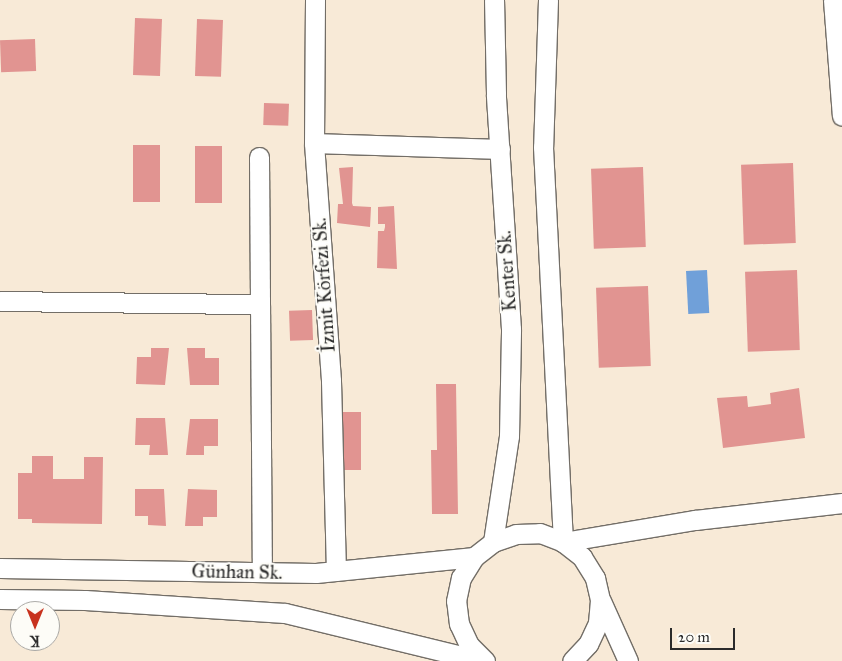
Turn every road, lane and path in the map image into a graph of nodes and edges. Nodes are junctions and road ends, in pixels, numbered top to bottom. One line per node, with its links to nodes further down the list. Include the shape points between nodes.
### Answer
1 (315, 0): 6 (street, İzmit Körfezi Sk.)
2 (494, 0): 7 (street, Kenter Sk.)
3 (548, 0): 13 (street, via 543,147)
4 (833, 0): 5 (street)
5 (842, 116)
6 (314, 143): 7 (street); 16 (street, İzmit Körfezi Sk., via 331,381)
7 (500, 149): 12 (street, Kenter Sk., via 511,329 509,436)
8 (259, 157): 10 (street)
9 (0, 301): 10 (street)
10 (260, 304): 17 (street)
11 (842, 503): 13 (street, via 695,520)
12 (493, 542): 13 (street, via 516,534 540,534); 14 (street)
13 (563, 542): 19 (street, via 582,557 595,578)
14 (474, 557): 16 (street, Günhan Sk.); 20 (street, via 461,578 456,601 459,624)
15 (0, 568): 17 (street, Günhan Sk.)
16 (336, 571): 17 (street, Günhan Sk.)
17 (262, 572)
18 (0, 599): 20 (street, via 85,600 285,613)
19 (600, 600): 21 (street, via 598,623 588,644); 22 (street)
20 (483, 661)
21 (572, 661)
22 (628, 661)

